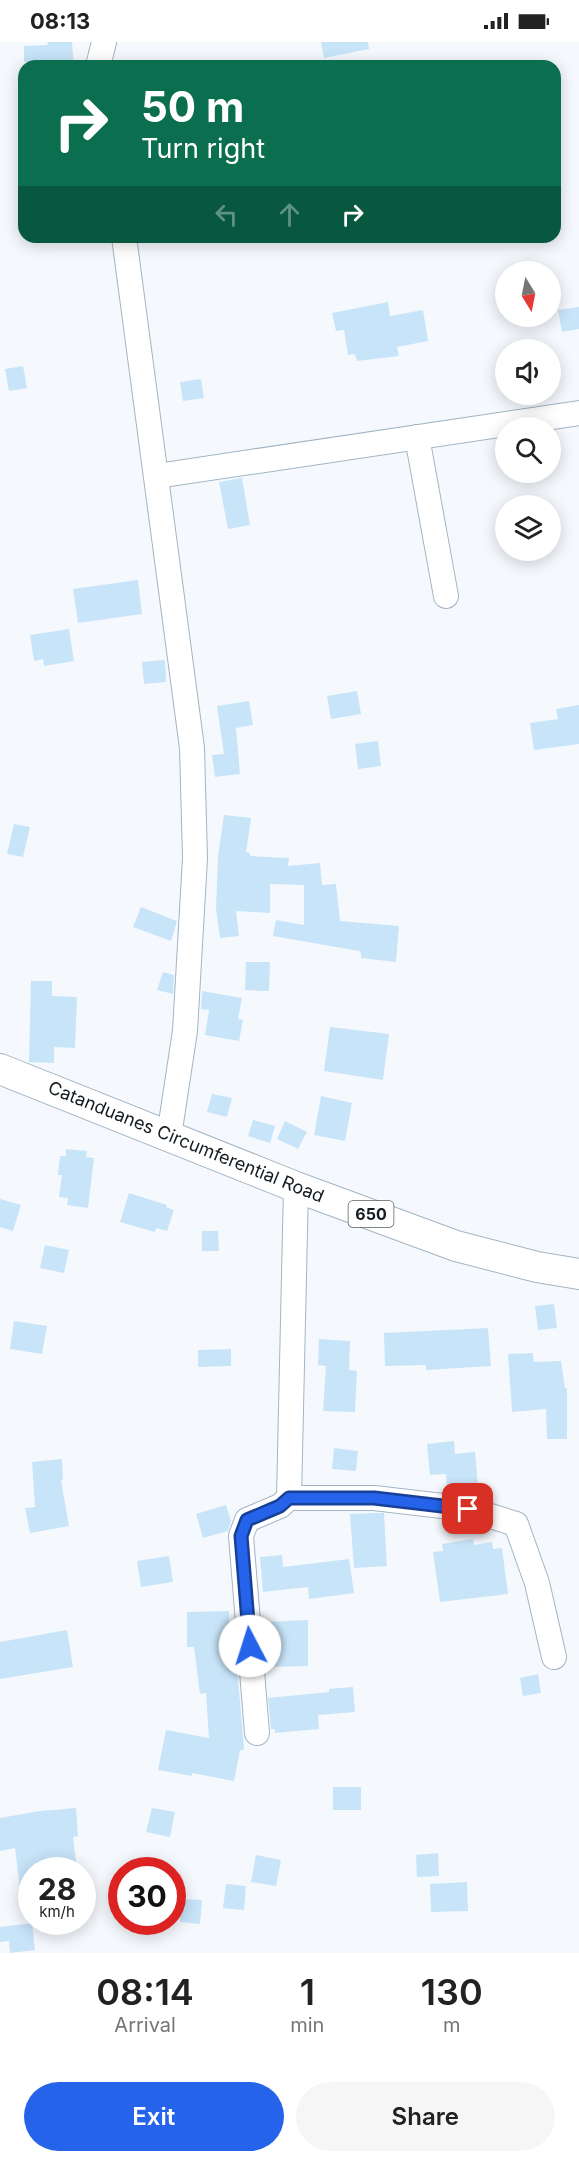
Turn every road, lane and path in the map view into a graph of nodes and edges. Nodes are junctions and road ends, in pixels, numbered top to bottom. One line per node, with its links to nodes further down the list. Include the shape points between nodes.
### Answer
1 (104, 42): 2 (street)
2 (100, 60)
3 (125, 243): 6 (street)
4 (579, 413): 5 (street)
5 (417, 437): 6 (street); 7 (street)
6 (157, 476): 9 (street, via 192,748 195,858 185,1031)
7 (446, 596)
8 (0, 1069): 9 (main road, Catanduanes Circumferential Road / 650)
9 (169, 1136): 10 (main road, Catanduanes Circumferential Road / 650)
10 (296, 1187): 11 (main road, Catanduanes Circumferential Road / 650, via 456,1246); 12 (street)
11 (579, 1274)
12 (289, 1498): 13 (street, via 386,1499 468,1509 516,1524 537,1583); 14 (street, via 247,1520 241,1536)
13 (554, 1657)
14 (257, 1733)

